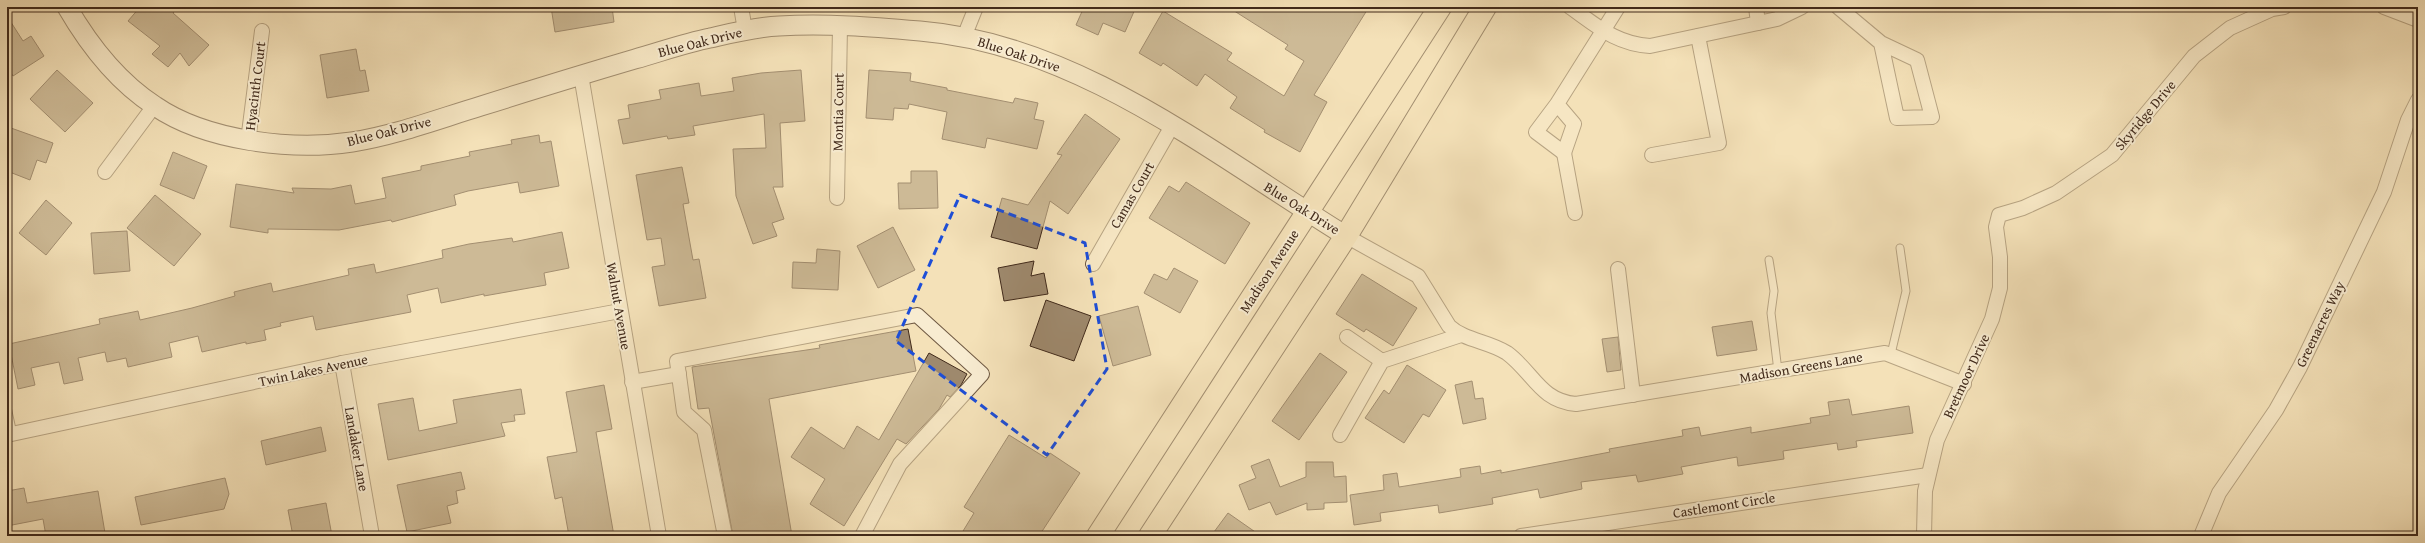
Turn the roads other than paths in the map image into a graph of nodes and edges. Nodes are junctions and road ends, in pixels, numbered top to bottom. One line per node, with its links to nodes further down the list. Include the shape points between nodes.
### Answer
1 (67, 7): 25 (street, Blue Oak Drive, via 92,47 118,76)
2 (741, 7): 16 (street)
3 (976, 7): 20 (street)
4 (1440, 7): 32 (main road, Madison Avenue)
5 (1485, 7): 35 (main road)
6 (1570, 7): 17 (street)
7 (1618, 7): 17 (street)
8 (1756, 7): 14 (street)
9 (1802, 7): 14 (street, via 1777,19)
10 (1838, 7): 21 (street)
11 (2284, 7): 34 (street, Skyridge Drive, via 2272,9 2230,28 2194,56 2112,155 2056,193 2023,208)
12 (2384, 7): 13 (street)
13 (2418, 20)
14 (1758, 23): 19 (street)
15 (840, 26): 16 (street, Blue Oak Drive, via 777,26); 20 (street, Blue Oak Drive, via 922,31); 31 (street, Montia Court)
16 (745, 30): 22 (street, Blue Oak Drive)
17 (1603, 30): 19 (street, via 1617,40 1633,45 1650,46); 24 (street)
18 (262, 31): 27 (street, Hyacinth Court)
19 (1698, 36): 29 (street, via 1719,143)
20 (964, 37): 26 (street, Blue Oak Drive, via 1002,46 1062,67 1134,101)
21 (1881, 43): 21 (street, via 1898,118 1932,117 1917,60)
22 (581, 75): 27 (street, Blue Oak Drive, via 401,131 353,142 309,146); 40 (street, Walnut Avenue)
23 (2418, 100): 63 (street, Greenacres Way, via 2408,120 2384,192 2300,367 2276,410 2219,493)
24 (1557, 104): 28 (street, via 1574,124); 28 (street, via 1536,132)
25 (154, 106): 27 (street, Blue Oak Drive, via 176,118); 30 (street)
26 (1172, 126): 32 (street, Blue Oak Drive); 38 (street, Camas Court)
27 (248, 141)
28 (1564, 153): 33 (street)
29 (1652, 155)
30 (105, 172)
31 (837, 198)
32 (1307, 212): 35 (street, Blue Oak Drive); 59 (main road, Madison Avenue)
33 (1575, 213)
34 (1999, 215): 49 (street, Bretmoor Drive, via 1996,227 2000,257 2000,288 1992,319)
35 (1346, 236): 41 (street, via 1418,276 1449,326); 60 (main road)
36 (1900, 248): 43 (lane, via 1906,290)
37 (1769, 260): 46 (lane, via 1774,291 1772,313)
38 (1093, 264)
39 (1618, 269): 50 (street)
40 (620, 311): 45 (street, Twin Lakes Avenue); 48 (street, Walnut Avenue)
41 (1461, 334): 44 (street); 50 (street, Madison Greens Lane, via 1490,344 1507,354 1524,368 1542,390 1563,403 1576,404)
42 (1347, 337): 44 (street)
43 (1891, 354): 46 (street, Madison Greens Lane, via 1884,353); 49 (street, Madison Greens Lane)
44 (1382, 361): 53 (street)
45 (342, 363): 52 (street, Twin Lakes Avenue); 56 (street, Landaker Lane)
46 (1778, 371): 50 (street, Madison Greens Lane)
47 (679, 374): 48 (street); 55 (street, via 677,361 917,315 982,374 900,464); 58 (street, via 684,412 704,430)
48 (632, 382): 57 (street, Walnut Avenue)
49 (1964, 384): 54 (street, Bretmoor Drive, via 1937,440)
50 (1633, 395)
51 (7, 407): 52 (lane)
52 (10, 434)
53 (1340, 435)
54 (1928, 475): 61 (street, Castlemont Circle); 62 (street, Bretmoor Drive, via 1925,490)
55 (868, 534)
56 (372, 536)
57 (659, 536)
58 (725, 536)
59 (1098, 536)
60 (1150, 536)
61 (1521, 536)
62 (1924, 536)
63 (2200, 536)

